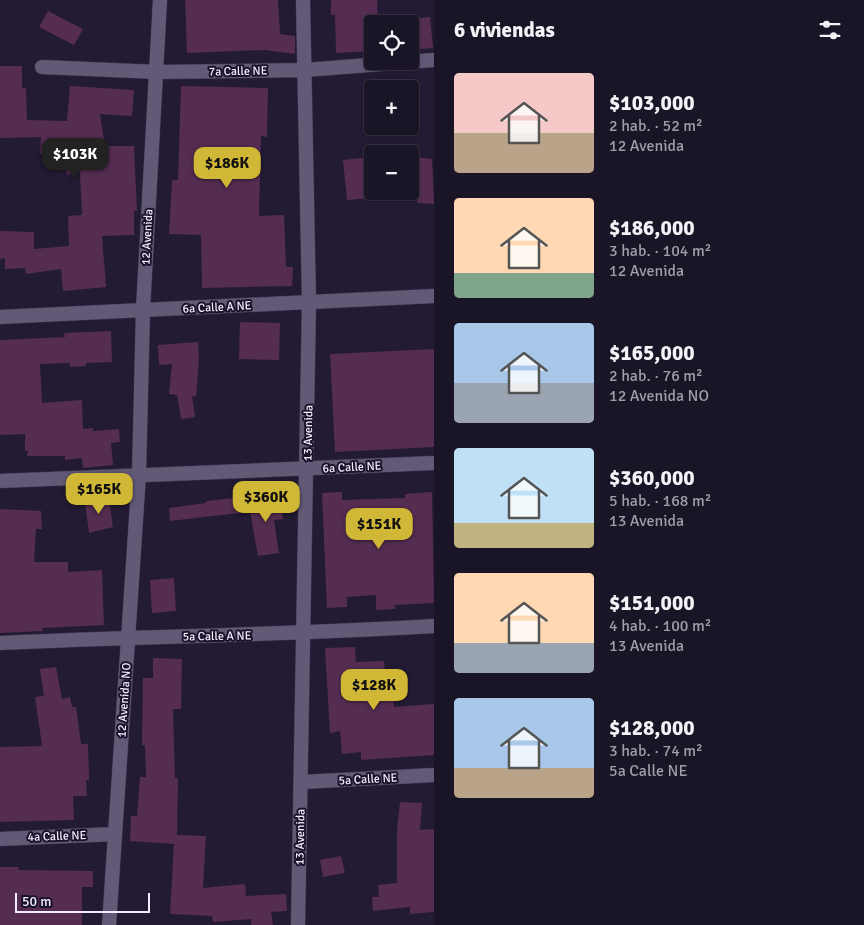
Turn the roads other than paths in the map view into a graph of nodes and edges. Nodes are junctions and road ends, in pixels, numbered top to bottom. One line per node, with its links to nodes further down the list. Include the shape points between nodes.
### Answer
1 (160, 0): 6 (street, 12 Avenida)
2 (303, 0): 5 (street, 13 Avenida)
3 (434, 60): 5 (street, 7a Calle NE)
4 (42, 67): 6 (street, 7a Calle NE)
5 (305, 70): 6 (street, 7a Calle NE); 8 (street, 13 Avenida)
6 (157, 72): 9 (street, 12 Avenida)
7 (434, 296): 8 (street, 6a Calle A NE)
8 (309, 302): 9 (street, 6a Calle A NE); 12 (street, 13 Avenida)
9 (143, 310): 10 (street, 6a Calle A NE); 13 (street, 12 Avenida)
10 (0, 317)
11 (434, 463): 12 (street, 6a Calle NE)
12 (307, 470): 13 (street, 6a Calle NE); 16 (street, 13 Avenida)
13 (139, 474): 14 (street, 6a Calle NE); 17 (street, 12 Avenida NO)
14 (0, 480)
15 (434, 626): 16 (street, 5a Calle A NE)
16 (304, 634): 17 (street, 5a Calle A NE); 20 (street, 13 Avenida)
17 (128, 637): 18 (street, 5a Calle A NE); 21 (street, 12 Avenida NO)
18 (0, 643)
19 (434, 775): 20 (street, 5a Calle NE)
20 (302, 782): 24 (street, 13 Avenida)
21 (115, 834): 22 (street, 4a Calle NE); 23 (street, 12 Avenida NO)
22 (0, 839)
23 (109, 925)
24 (298, 925)

